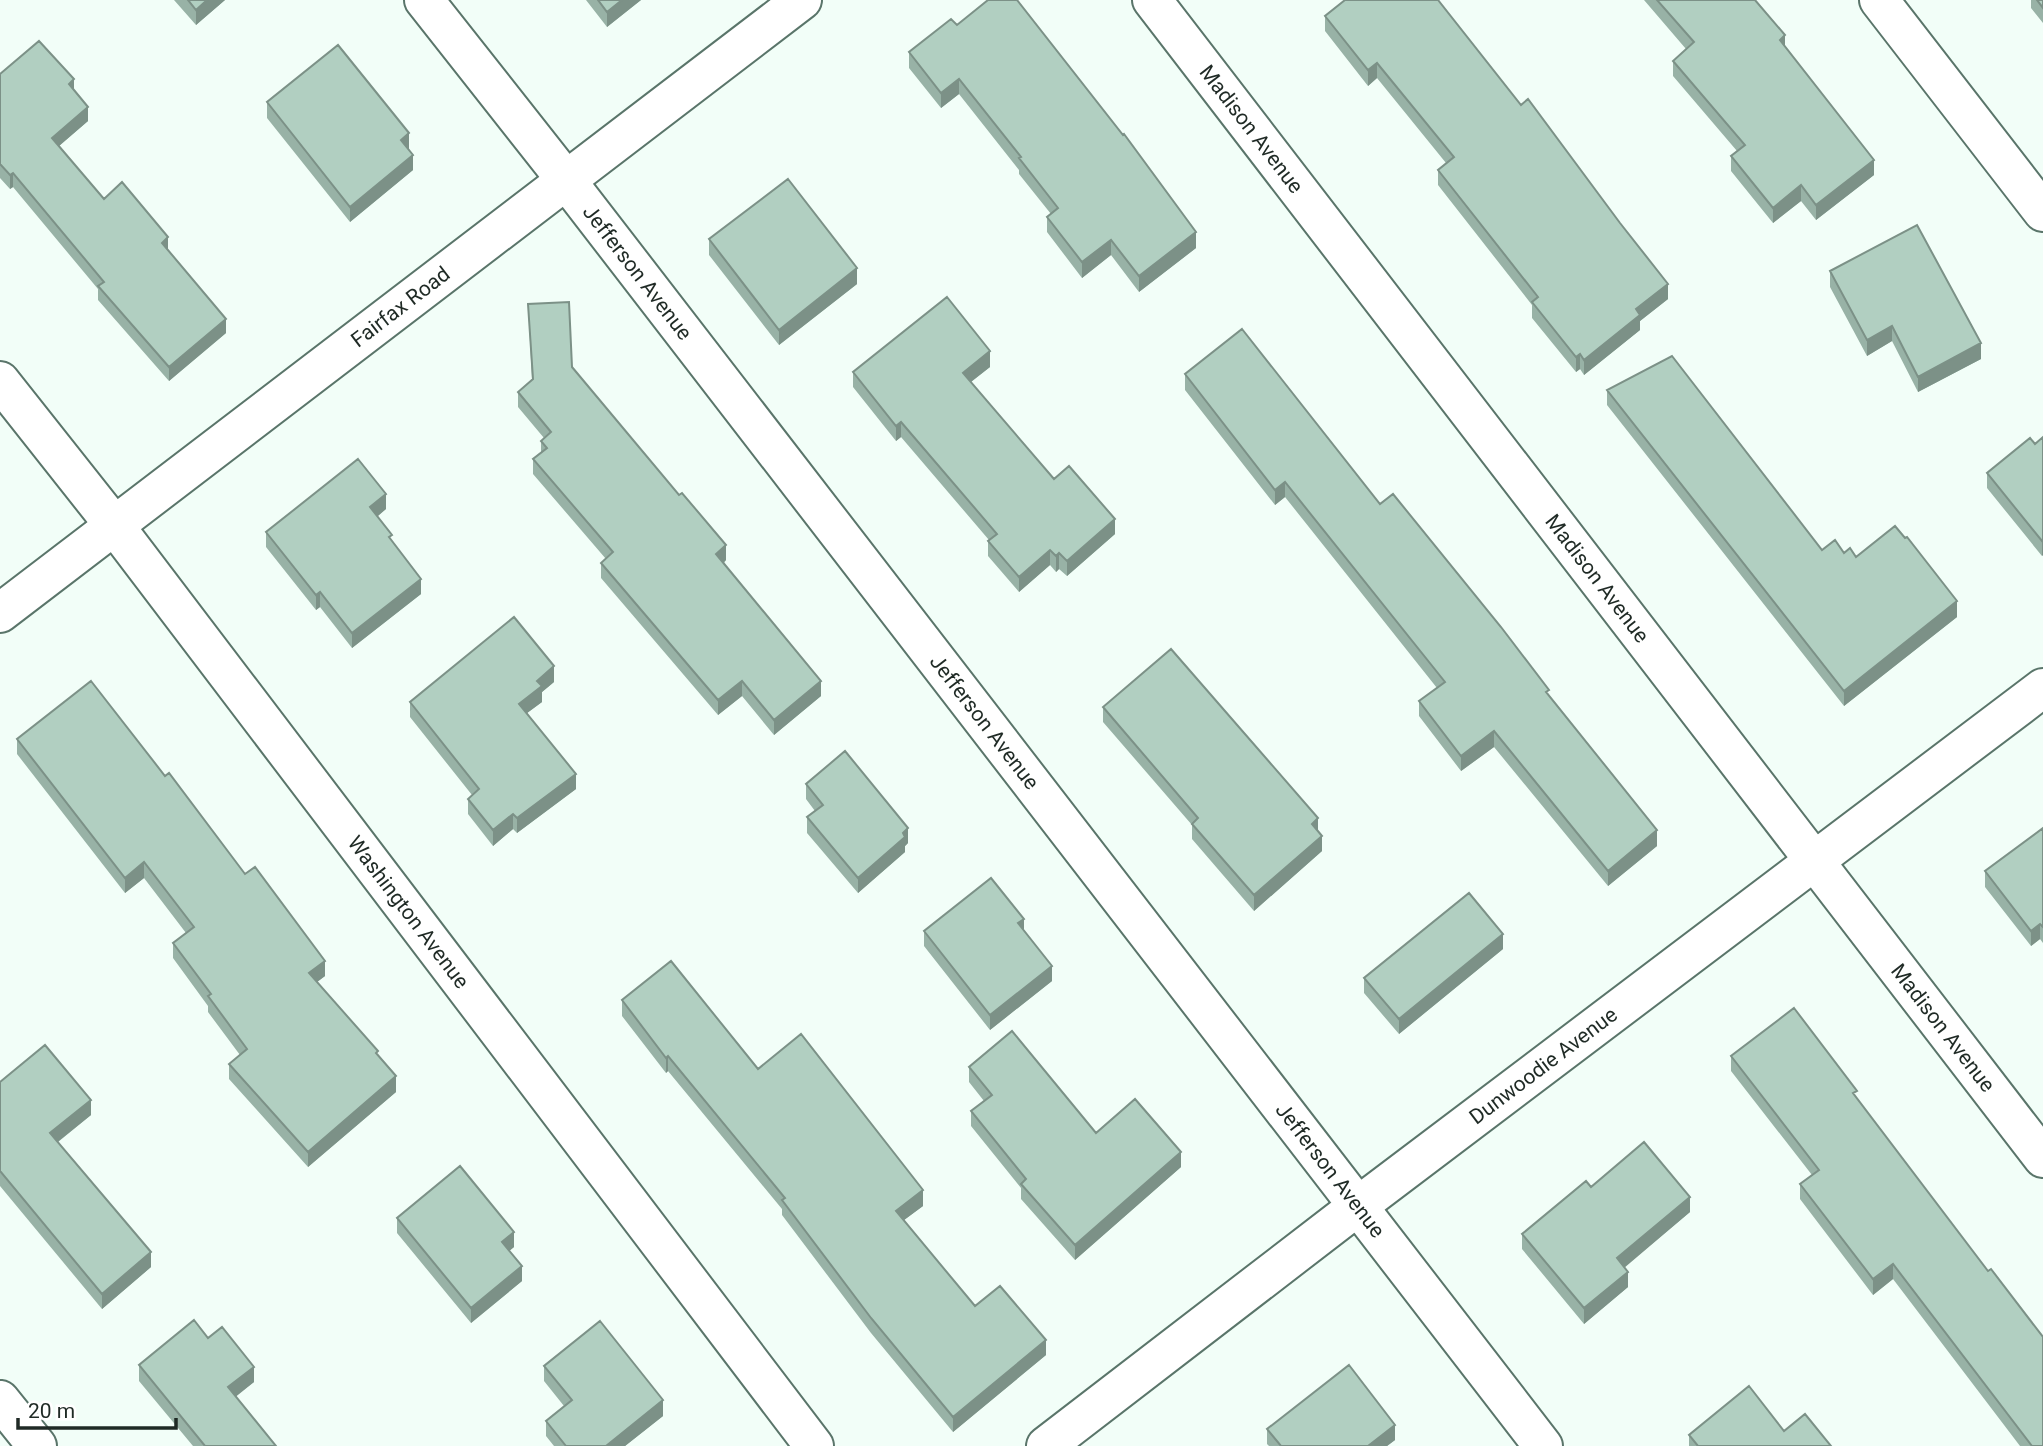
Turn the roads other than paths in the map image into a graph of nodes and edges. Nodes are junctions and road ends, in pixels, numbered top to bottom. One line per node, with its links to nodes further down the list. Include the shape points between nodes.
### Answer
1 (424, 0): 5 (street, Jefferson Avenue)
2 (802, 0): 5 (street, Fairfax Road)
3 (1152, 0): 11 (street, Madison Avenue)
4 (1879, 0): 6 (street)
5 (566, 180): 8 (street, Fairfax Road); 13 (street, Jefferson Avenue)
6 (2043, 212)
7 (0, 381): 8 (street, Washington Avenue)
8 (114, 525): 9 (street, Fairfax Road); 16 (street, Washington Avenue)
9 (0, 613)
10 (2043, 688): 11 (street, Dunwoodie Avenue)
11 (1814, 861): 12 (street, Madison Avenue); 13 (street, Dunwoodie Avenue)
12 (2043, 1158)
13 (1359, 1206): 17 (street, Dunwoodie Avenue); 18 (street, Jefferson Avenue)
14 (0, 1400): 15 (street)
15 (37, 1446)
16 (814, 1446)
17 (1046, 1446)
18 (1543, 1446)

